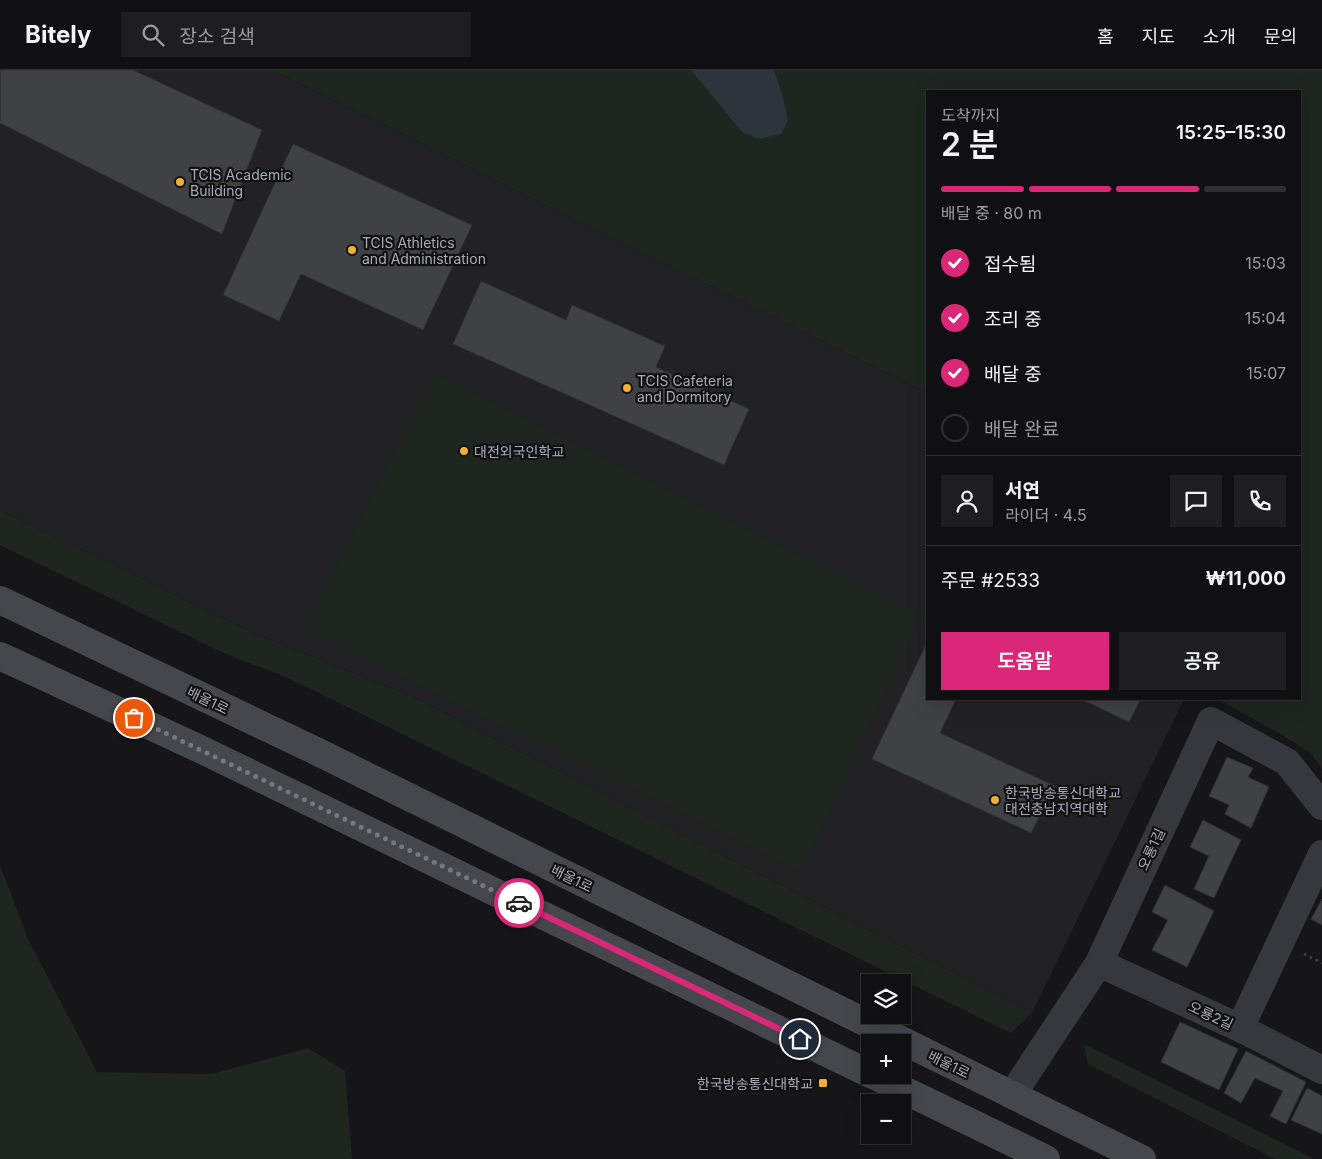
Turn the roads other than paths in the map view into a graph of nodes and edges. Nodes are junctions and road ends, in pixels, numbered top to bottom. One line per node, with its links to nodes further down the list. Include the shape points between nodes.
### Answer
1 (0, 600): 10 (main road, 배울1로, via 318,752)
2 (0, 656): 7 (main road, via 200,748)
3 (1322, 806): 5 (street, 오룡1길, via 1287,762 1211,721)
4 (1322, 854): 6 (street)
5 (1099, 963): 6 (street, 오룡2길); 10 (street, 오룡1길)
6 (1240, 1028): 8 (street, 오룡2길)
7 (861, 1069)
8 (1322, 1070)
9 (892, 1084): 11 (main road)
10 (1012, 1095): 12 (main road, 배울1로)
11 (1046, 1159)
12 (1142, 1159)

